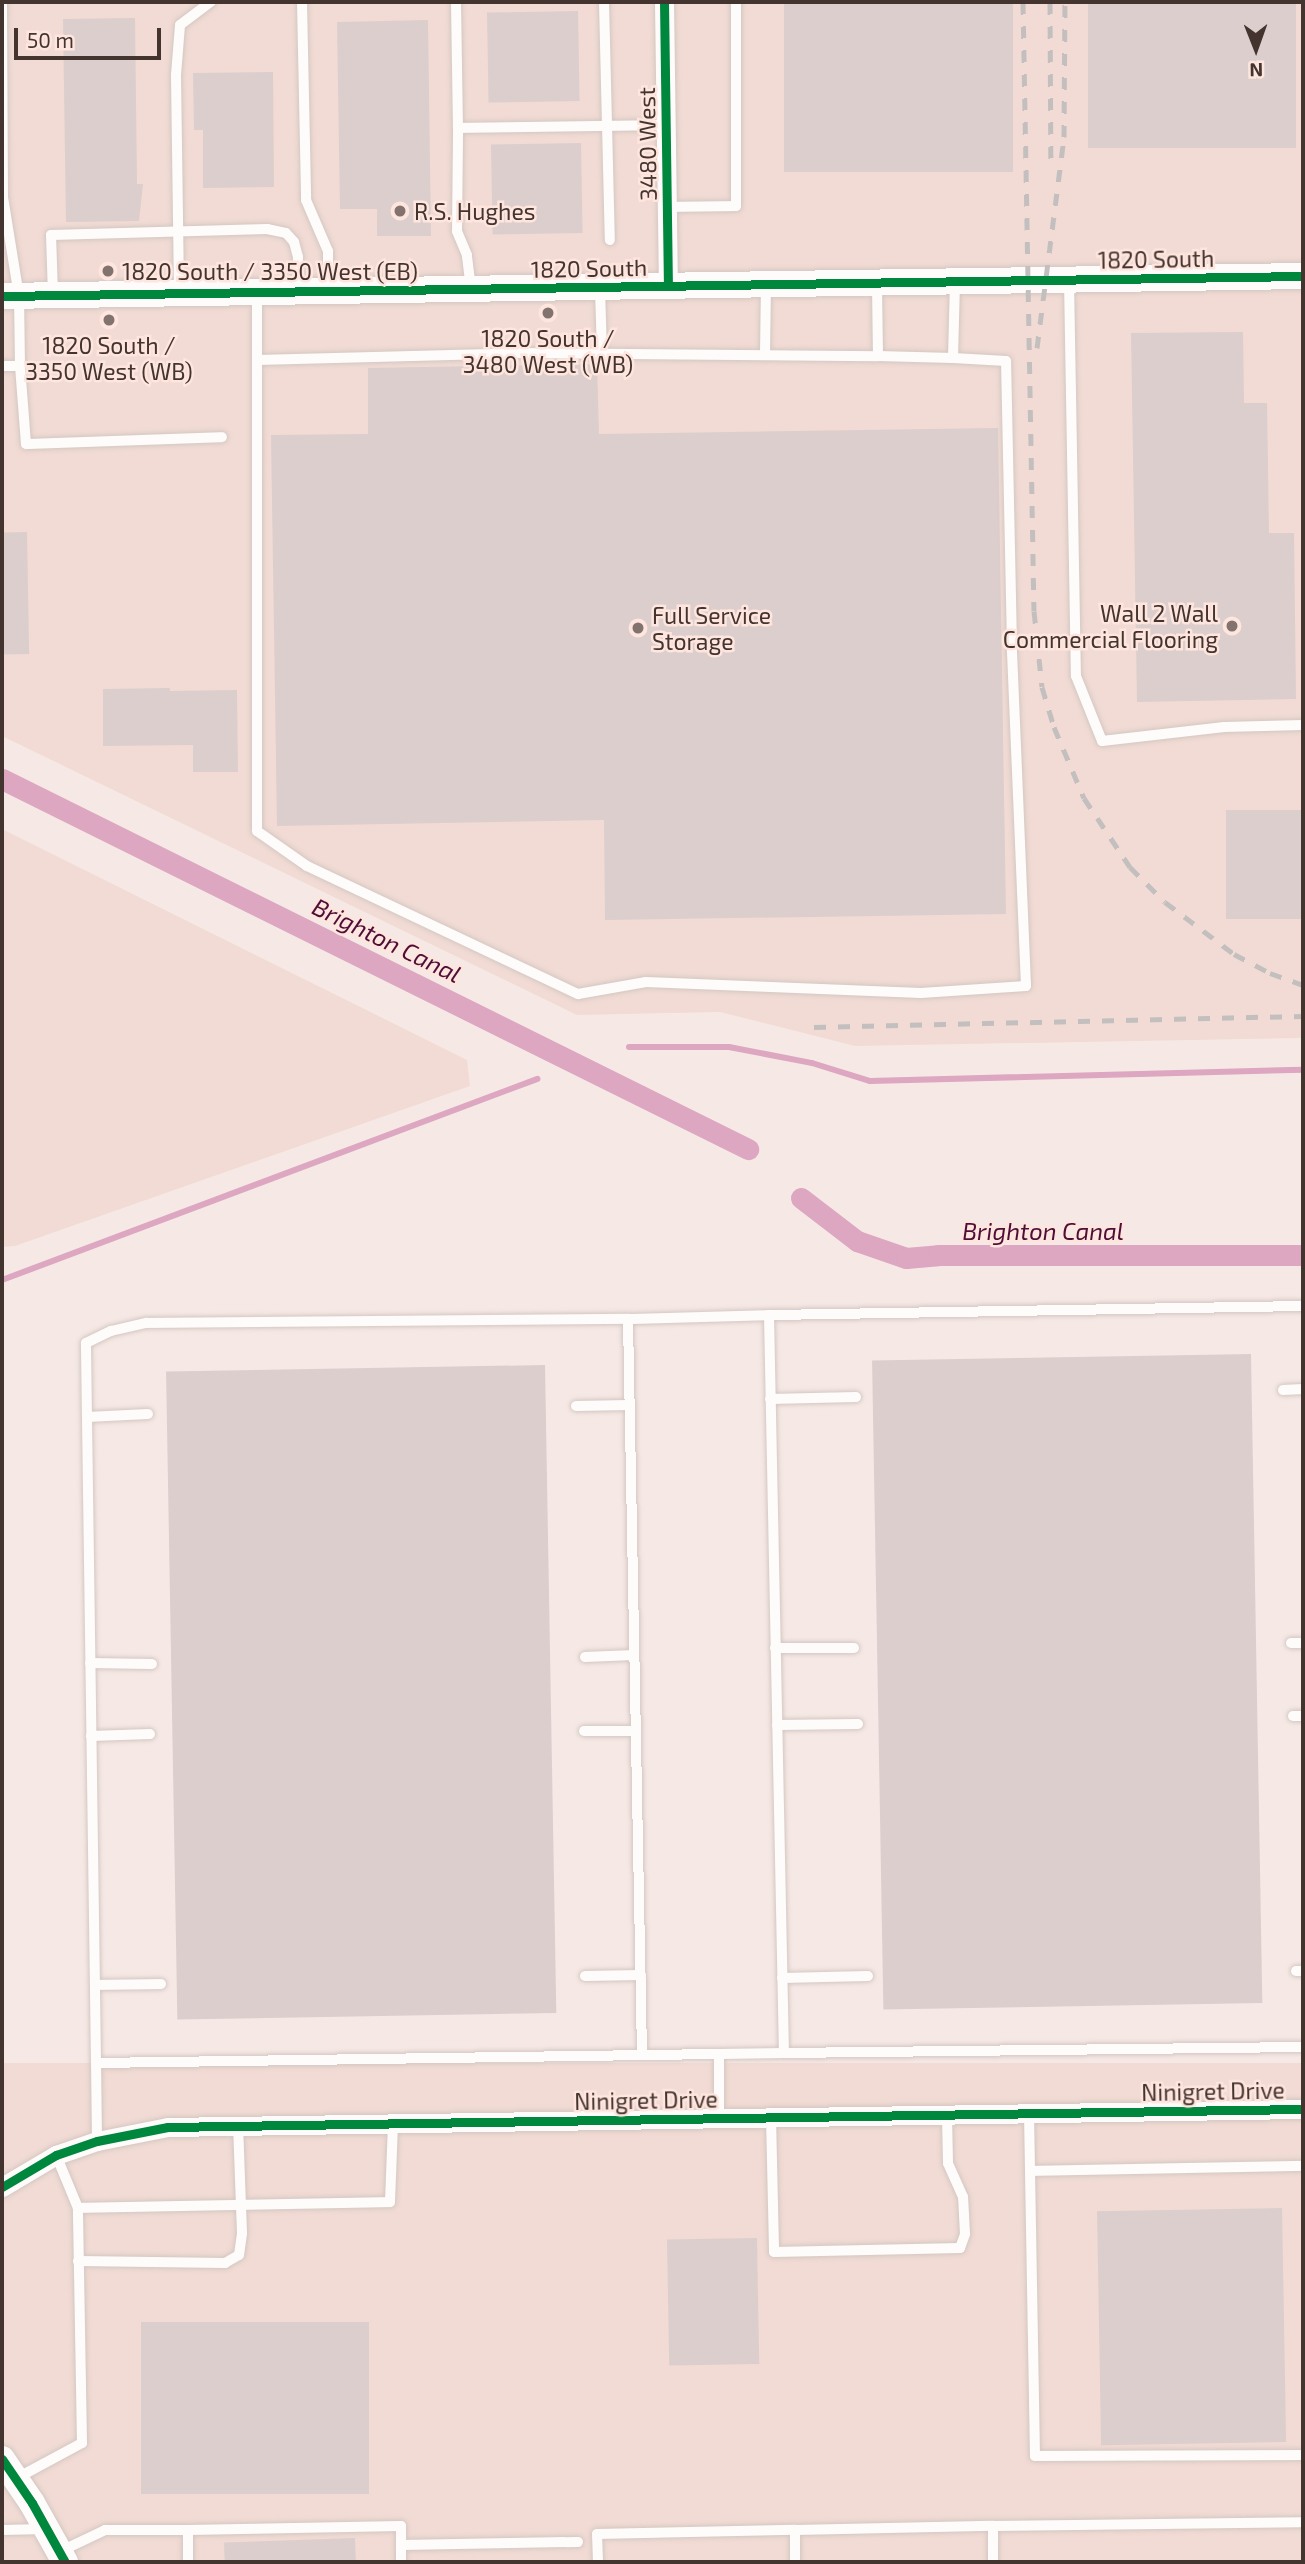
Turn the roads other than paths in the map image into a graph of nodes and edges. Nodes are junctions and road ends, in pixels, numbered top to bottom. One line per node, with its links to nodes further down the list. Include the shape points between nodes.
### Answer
1 (2, 2): 27 (lane, via 3,197)
2 (211, 2): 12 (lane, via 180,25 176,75)
3 (302, 2): 23 (lane, via 306,200 328,251)
4 (456, 2): 10 (lane)
5 (604, 2): 8 (lane)
6 (664, 2): 9 (street, 3480 West)
7 (736, 2): 11 (lane, via 736,206)
8 (607, 125): 9 (lane); 10 (lane); 13 (lane)
9 (666, 125): 11 (street, 3480 West)
10 (458, 128): 21 (lane, via 457,231 467,255)
11 (667, 207): 19 (street, 3480 West)
12 (178, 232): 22 (lane, via 267,229 286,233 298,257); 25 (lane); 26 (lane, via 51,235)
13 (610, 240)
14 (1303, 276): 15 (street, 1820 South)
15 (1069, 279): 16 (street, 1820 South); 36 (lane, via 1076,676 1102,741 1224,727)
16 (955, 281): 17 (street, 1820 South); 31 (lane)
17 (877, 282): 18 (street, 1820 South); 30 (lane)
18 (766, 284): 19 (street, 1820 South); 29 (lane)
19 (668, 286): 20 (street, 1820 South)
20 (600, 287): 21 (street, 1820 South); 28 (lane)
21 (471, 289): 23 (street, 1820 South)
22 (298, 291): 23 (street, 1820 South); 24 (street, 1820 South)
23 (328, 291)
24 (257, 292): 25 (street, 1820 South); 32 (lane)
25 (179, 293): 26 (street, 1820 South)
26 (53, 295): 27 (street, 1820 South)
27 (10, 296): 34 (lane)
28 (602, 354): 29 (lane); 32 (lane)
29 (765, 355): 30 (lane)
30 (878, 356): 31 (lane)
31 (953, 358): 32 (lane, via 1006,361 1026,986 921,993 646,982 578,994 306,866 257,831)
32 (257, 360)
33 (2, 366): 34 (lane)
34 (20, 366): 35 (lane, via 26,444)
35 (222, 437)
36 (1303, 726)
37 (1303, 1306): 38 (lane)
38 (769, 1315): 39 (lane); 43 (lane)
39 (628, 1319): 44 (lane); 47 (lane, via 147,1323 111,1331 86,1343)
40 (1283, 1390): 41 (lane)
41 (1303, 1390)
42 (856, 1397): 43 (lane)
43 (770, 1399): 51 (lane)
44 (629, 1405): 45 (lane); 52 (lane)
45 (576, 1406)
46 (148, 1414): 47 (lane)
47 (87, 1417): 54 (lane)
48 (1291, 1643): 49 (lane)
49 (1303, 1643)
50 (854, 1647): 51 (lane)
51 (775, 1648): 57 (lane)
52 (634, 1655): 53 (lane); 59 (lane)
53 (585, 1657)
54 (90, 1663): 55 (lane); 61 (lane)
55 (152, 1664)
56 (858, 1724): 57 (lane)
57 (777, 1725): 65 (lane)
58 (583, 1731): 59 (lane)
59 (636, 1731): 62 (lane)
60 (150, 1734): 61 (lane)
61 (91, 1736): 67 (lane)
62 (641, 1975): 63 (lane); 71 (lane)
63 (584, 1976)
64 (868, 1976): 65 (lane)
65 (782, 1978): 69 (lane)
66 (161, 1984): 67 (lane)
67 (95, 1985): 72 (lane)
68 (1303, 2047): 69 (lane)
69 (784, 2053): 70 (lane)
70 (719, 2054): 71 (lane); 76 (lane)
71 (642, 2055): 72 (lane)
72 (96, 2063): 80 (lane)
73 (1303, 2109): 74 (street, Ninigret Drive)
74 (1029, 2113): 75 (street, Ninigret Drive); 83 (lane)
75 (947, 2114): 77 (street, Ninigret Drive); 77 (lane, via 948,2163 963,2197 965,2234 960,2248 774,2252)
76 (719, 2118): 77 (street, Ninigret Drive); 78 (street, Ninigret Drive)
77 (771, 2118)
78 (393, 2124): 79 (street, Ninigret Drive); 85 (lane, via 390,2202)
79 (238, 2126): 80 (street, Ninigret Drive, via 167,2127); 85 (lane)
80 (97, 2141): 81 (street, Ninigret Drive)
81 (56, 2155): 84 (street, Ninigret Drive); 86 (lane)
82 (1303, 2166): 83 (lane)
83 (1031, 2171): 88 (lane, via 1035,2456)
84 (2, 2187)
85 (241, 2205): 86 (lane); 87 (lane, via 239,2255 225,2263)
86 (78, 2208): 87 (lane)
87 (78, 2261): 89 (lane, via 82,2442)
88 (1303, 2455)
89 (9, 2469): 97 (street)
90 (1303, 2522): 91 (lane)
91 (992, 2526): 94 (lane); 102 (lane)
92 (2, 2530): 97 (lane)
93 (188, 2530): 96 (lane, via 401,2526); 97 (lane, via 105,2530); 98 (lane)
94 (795, 2530): 100 (lane, via 597,2534); 101 (lane)
95 (578, 2542): 96 (lane)
96 (401, 2545): 99 (lane)
97 (58, 2547)
98 (188, 2562)
99 (401, 2562)
100 (597, 2562)
101 (795, 2562)
102 (993, 2562)

